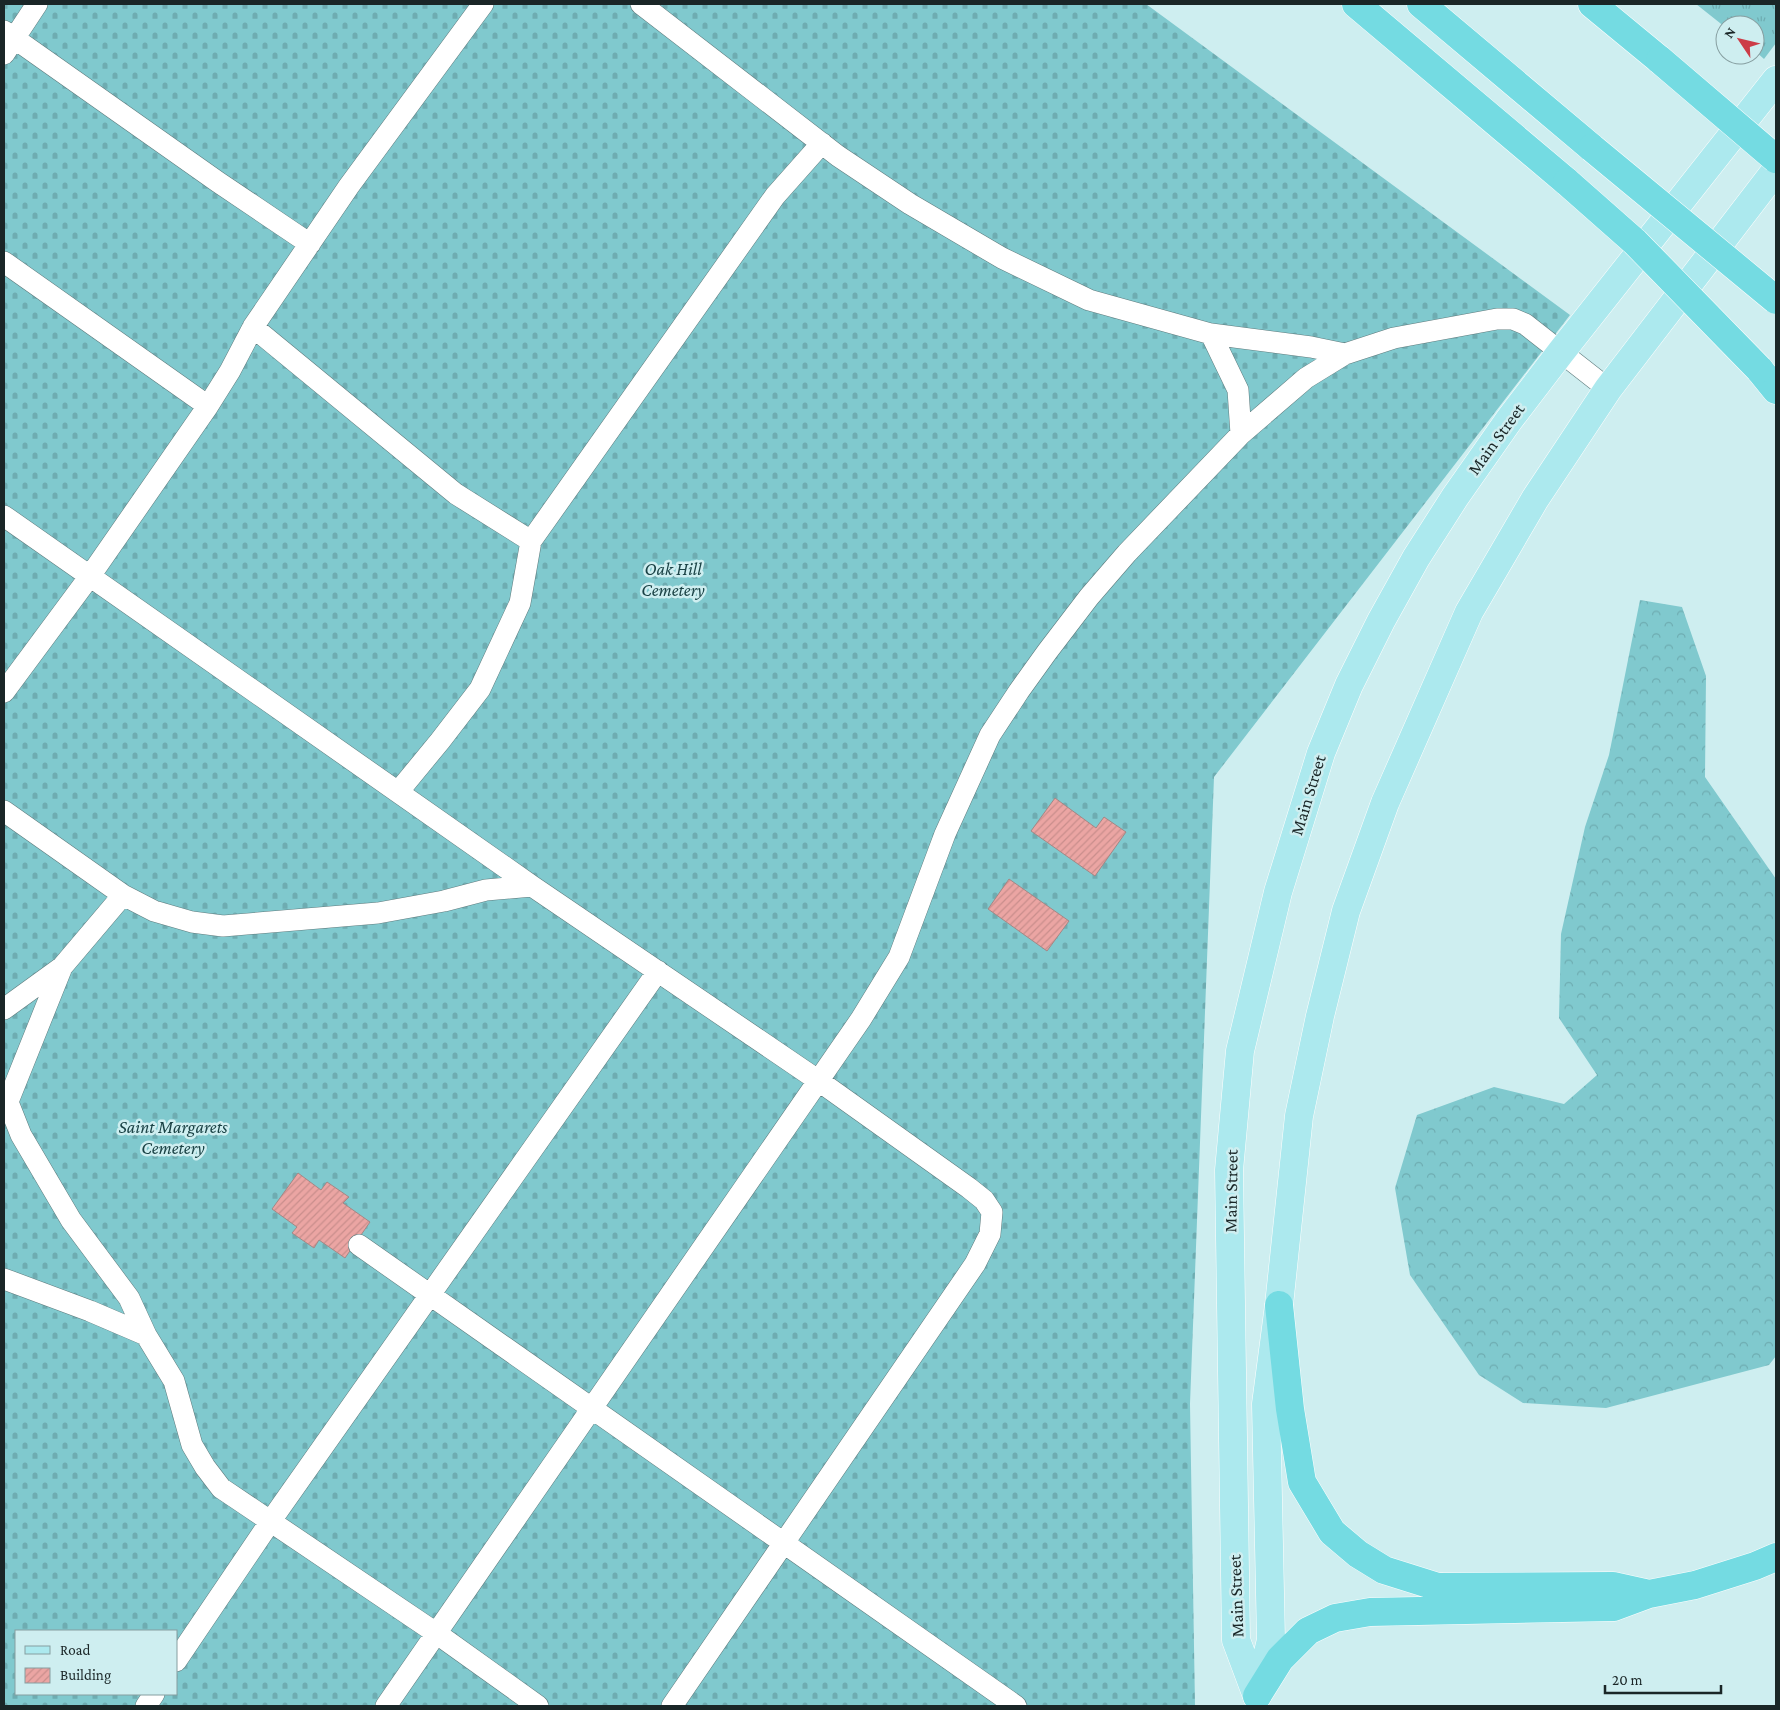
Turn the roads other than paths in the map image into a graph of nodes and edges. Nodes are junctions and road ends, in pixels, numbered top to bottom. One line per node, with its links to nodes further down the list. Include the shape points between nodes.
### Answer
1 (37, 4): 7 (lane)
2 (483, 4): 12 (lane)
3 (640, 4): 9 (lane)
4 (1356, 4): 20 (highway, bridge, via 1635,242)
5 (1420, 4): 14 (highway, bridge)
6 (1592, 4): 10 (highway, bridge)
7 (7, 41): 12 (lane)
8 (1776, 80): 17 (main road, Main Street)
9 (822, 143): 16 (lane, via 910,204 1002,258 1089,300); 24 (lane, via 775,196)
10 (1776, 159)
11 (1776, 170): 19 (main road, Main Street)
12 (310, 244): 15 (lane)
13 (4, 262): 21 (lane)
14 (1776, 300)
15 (253, 327): 21 (lane); 24 (lane, via 456,494)
16 (1211, 334): 18 (lane); 22 (lane, via 1238,390)
17 (1560, 352): 18 (lane, via 1525,324 1498,318 1394,338); 19 (lane); 49 (main road, Main Street, via 1455,497 1416,558 1348,685 1321,753 1278,892 1240,1051 1229,1170 1236,1640)
18 (1345, 354): 22 (lane, via 1306,378)
19 (1608, 389): 39 (main road, Main Street, via 1535,499 1468,612 1385,803 1346,910 1299,1116)
20 (1776, 390)
21 (208, 406): 25 (lane)
22 (1241, 434): 34 (lane, via 1089,596 1014,698 990,735 948,826 898,957)
23 (4, 516): 25 (lane)
24 (531, 541): 27 (lane, via 520,604 480,689)
25 (90, 576): 26 (lane); 27 (lane)
26 (4, 692)
27 (398, 792): 29 (lane)
28 (4, 811): 30 (lane)
29 (532, 886): 30 (lane, via 486,890 378,913 223,926 192,922 154,911); 32 (lane)
30 (123, 895): 31 (lane)
31 (62, 967): 33 (lane); 35 (lane)
32 (658, 971): 34 (lane); 38 (lane)
33 (4, 1010)
34 (819, 1081): 41 (lane); 43 (lane, via 969,1188 984,1200 992,1212 990,1234 976,1264)
35 (5, 1101): 40 (lane, via 20,1134 71,1220 129,1298)
36 (359, 1245): 38 (lane)
37 (4, 1278): 40 (lane)
38 (430, 1296): 41 (lane); 42 (lane)
39 (1279, 1305): 45 (highway, via 1302,1482 1332,1532 1358,1554 1384,1570 1438,1587 1613,1586); 49 (main road, Main Street, via 1266,1404 1271,1640)
40 (146, 1335): 42 (lane, via 174,1382 192,1445 205,1467 221,1488)
41 (591, 1408): 43 (lane); 46 (lane)
42 (270, 1522): 46 (lane); 47 (lane)
43 (785, 1544): 53 (lane); 54 (lane)
44 (1776, 1557): 45 (highway, via 1695,1585)
45 (1648, 1594): 49 (highway, via 1614,1607 1370,1612 1335,1618 1308,1631 1280,1659)
46 (436, 1633): 51 (lane); 52 (lane)
47 (178, 1658)
48 (153, 1695): 50 (lane)
49 (1257, 1696)
50 (146, 1706)
51 (386, 1706)
52 (538, 1706)
53 (672, 1706)
54 (1016, 1706)

